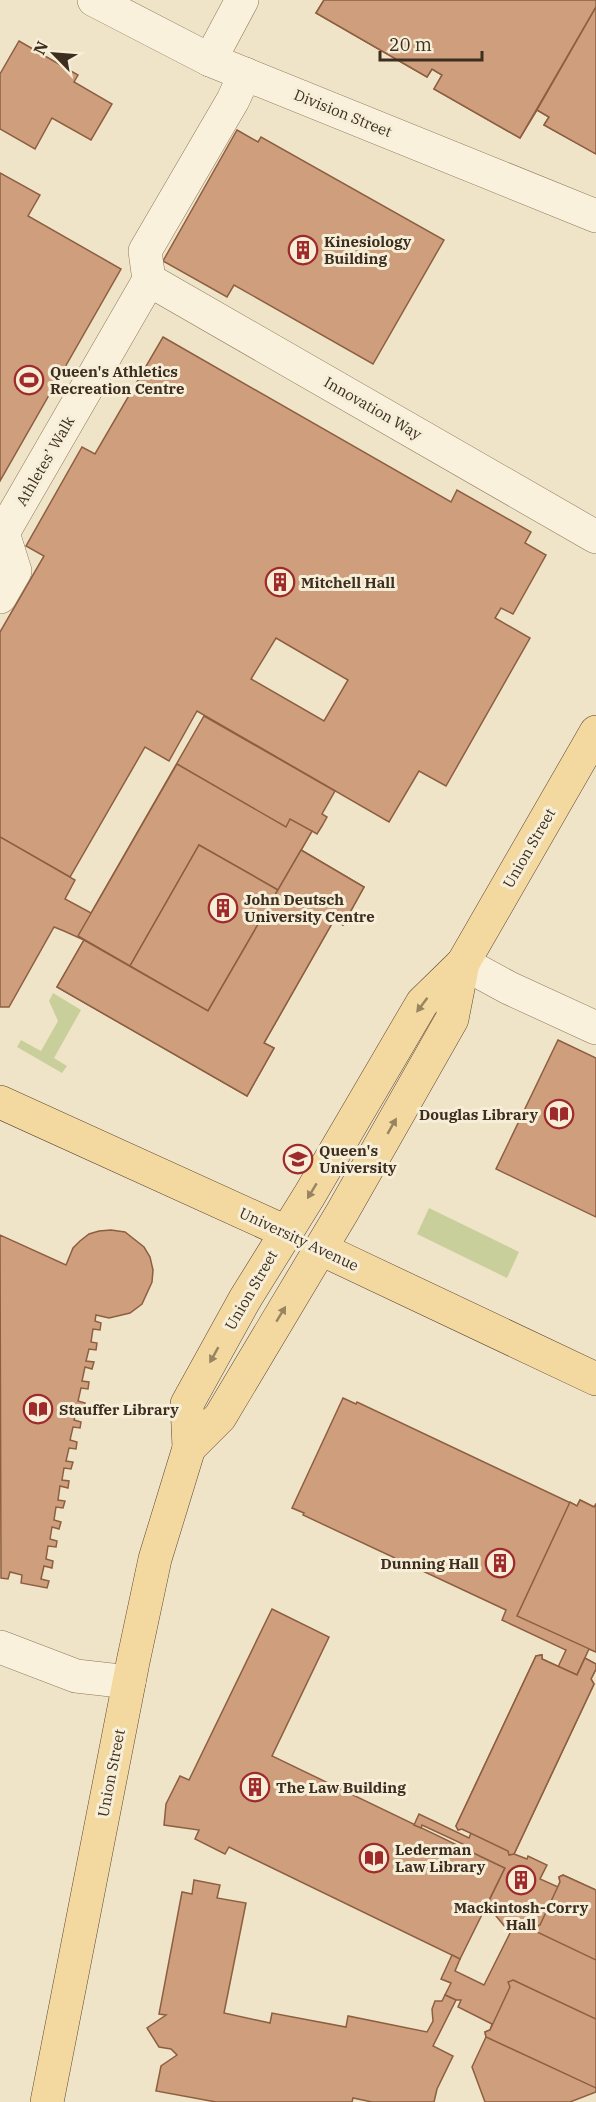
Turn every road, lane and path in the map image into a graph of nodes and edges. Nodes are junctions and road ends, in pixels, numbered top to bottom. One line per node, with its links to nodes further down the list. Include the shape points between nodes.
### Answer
1 (94, 0): 3 (street, Division Street)
2 (242, 0): 3 (street)
3 (210, 60): 4 (street, Division Street)
4 (245, 74): 5 (street, Division Street); 6 (street, via 145,251)
5 (596, 216)
6 (149, 280): 7 (street, Innovation Way); 8 (street, Athletes’ Walk, via 3,533 15,572)
7 (596, 537)
8 (0, 597)
9 (596, 732): 10 (main road, Union Street)
10 (463, 963): 11 (street); 13 (main road, Union Street, one-way to 13, via 422,1003); 14 (main road, Union Street, one-way to 10, via 452,1019)
11 (596, 1028)
12 (0, 1102): 13 (main road, University Avenue)
13 (286, 1232): 14 (street, University Avenue); 16 (main road, Union Street, one-way to 16, via 187,1404)
14 (321, 1249): 15 (main road, University Avenue); 16 (main road, Union Street, one-way to 14, via 220,1417)
15 (596, 1379)
16 (189, 1448): 18 (main road, Union Street, via 155,1559)
17 (0, 1647): 18 (street, via 76,1676)
18 (129, 1682): 19 (main road, Union Street)
19 (48, 2102)

